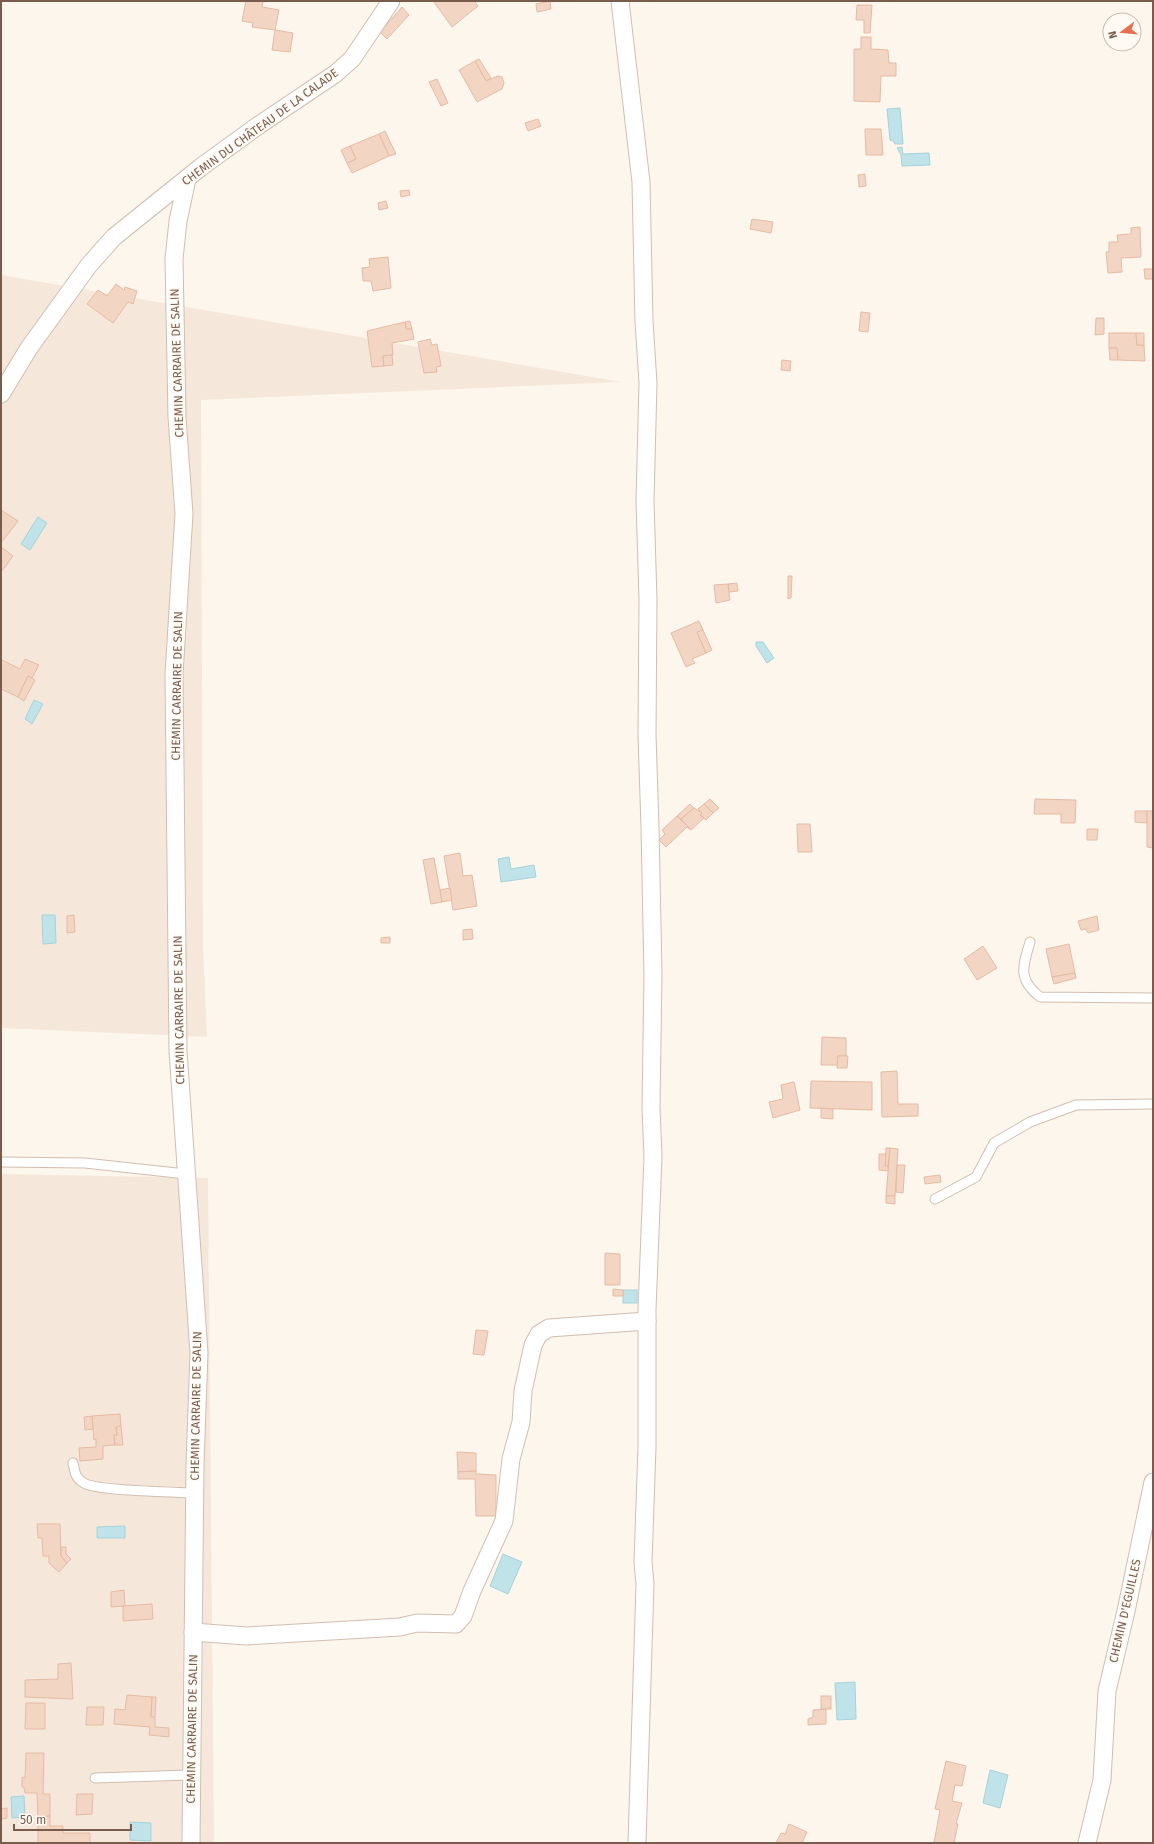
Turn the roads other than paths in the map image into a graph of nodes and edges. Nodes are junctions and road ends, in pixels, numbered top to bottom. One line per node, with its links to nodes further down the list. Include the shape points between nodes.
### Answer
1 (391, 1): 3 (street, CHEMIN DU CHÂTEAU DE LA CALADE, via 352,59 335,74 259,125)
2 (620, 1): 11 (street, via 641,182 648,383 645,501 653,975 653,1157)
3 (187, 179): 4 (street, CHEMIN DU CHÂTEAU DE LA CALADE, via 114,237 89,265 29,348); 9 (street, CHEMIN CARRAIRE DE SALIN, via 178,221 174,260 177,417 184,514 174,674 178,1051)
4 (1, 394)
5 (1030, 942): 6 (lane, via 1022,967 1029,989 1040,997)
6 (1153, 998)
7 (1153, 1104): 10 (lane, via 1076,1105 1030,1122 994,1143 976,1178)
8 (1, 1162): 9 (lane, via 85,1163)
9 (186, 1174): 14 (street, CHEMIN CARRAIRE DE SALIN, via 199,1353)
10 (934, 1199)
11 (647, 1321): 15 (street, via 549,1328 540,1334 533,1345 523,1391 521,1422 511,1459 504,1521 463,1616 456,1624 417,1623 400,1627 246,1636); 19 (street, via 645,1584)
12 (73, 1463): 14 (lane, via 76,1476 85,1484 104,1488)
13 (1153, 1482): 20 (street, CHEMIN D'EGUILLES, via 1106,1691 1102,1780)
14 (195, 1493): 15 (street, CHEMIN CARRAIRE DE SALIN)
15 (193, 1632): 16 (street, CHEMIN CARRAIRE DE SALIN)
16 (191, 1775): 17 (lane); 18 (street, CHEMIN CARRAIRE DE SALIN)
17 (95, 1778)
18 (190, 1843)
19 (637, 1843)
20 (1087, 1843)

